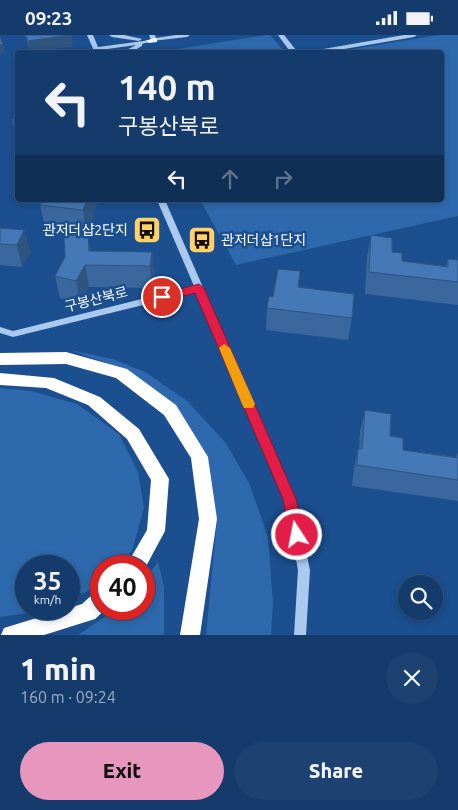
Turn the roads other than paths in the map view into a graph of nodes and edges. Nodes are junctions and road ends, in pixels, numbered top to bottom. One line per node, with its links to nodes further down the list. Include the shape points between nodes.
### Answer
1 (90, 35): 7 (street)
2 (112, 35): 6 (street)
3 (187, 35): 6 (street)
4 (281, 35): 10 (street)
5 (414, 35): 11 (street)
6 (152, 39): 8 (street); 9 (street)
7 (97, 50)
8 (102, 50)
9 (130, 50)
10 (292, 50)
11 (324, 50)
12 (162, 202): 13 (street)
13 (199, 288): 14 (street, 구봉산북로, via 13,334); 21 (street, via 290,499 304,571)
14 (0, 330)
15 (0, 359): 20 (highway, via 66,358 121,373 170,410 199,457 208,519)
16 (0, 379): 17 (highway, via 48,382 94,401 133,434 160,479 156,531)
17 (142, 555)
18 (90, 610): 19 (highway)
19 (11, 635)
20 (190, 635)
21 (300, 635)

